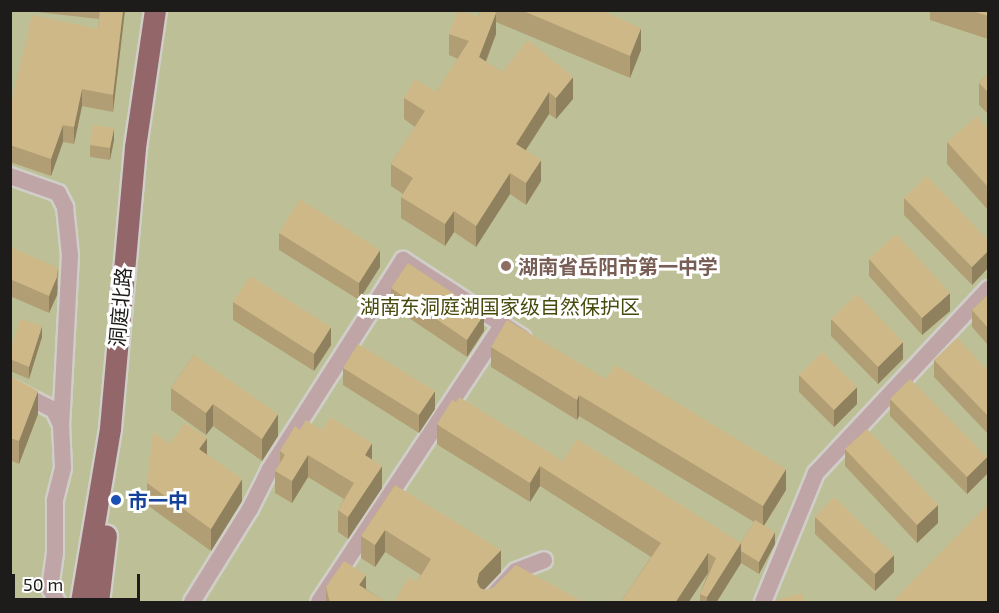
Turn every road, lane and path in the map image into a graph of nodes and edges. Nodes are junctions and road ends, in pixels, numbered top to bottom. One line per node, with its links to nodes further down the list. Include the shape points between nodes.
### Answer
1 (155, 10): 11 (main road, 洞庭北路, via 135,147 110,428)
2 (165, 10): 12 (main road, 洞庭北路, via 142,171 122,405)
3 (10, 176): 8 (street, via 58,193 65,207 70,255)
4 (988, 289): 16 (street, via 816,473)
5 (502, 326): 6 (street); 13 (street, via 403,260 270,469); 14 (street)
6 (540, 349)
7 (10, 388): 8 (street, via 54,410)
8 (60, 425): 10 (street, via 63,468 55,501 50,588)
9 (544, 560): 15 (street, via 516,571)
10 (57, 603)
11 (81, 603)
12 (98, 603)
13 (192, 603)
14 (319, 603)
15 (487, 603)
16 (763, 603)

